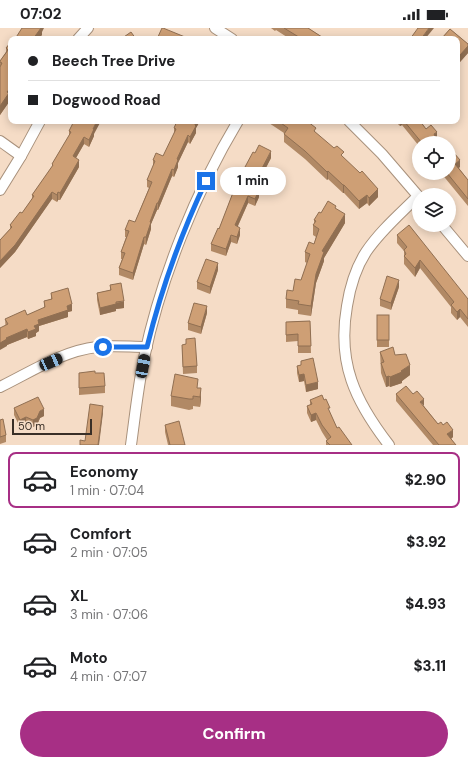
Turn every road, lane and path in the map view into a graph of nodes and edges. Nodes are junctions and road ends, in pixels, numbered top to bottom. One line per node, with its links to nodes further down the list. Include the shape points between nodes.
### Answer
1 (88, 28): 3 (street)
2 (215, 28): 4 (street)
3 (81, 36)
4 (227, 36)
5 (38, 124): 9 (street)
6 (236, 124): 15 (street, via 212,168 188,222 161,296)
7 (352, 124): 11 (street, via 378,149)
8 (0, 141): 9 (street)
9 (21, 156): 10 (street)
10 (0, 190)
11 (412, 190)
12 (412, 203): 18 (street, via 374,240 359,264 350,284 345,319 345,350 354,389 367,415)
13 (448, 232): 14 (street)
14 (468, 256)
15 (147, 347): 16 (street, via 97,347 80,351 42,365); 17 (street, via 138,392)
16 (0, 387)
17 (132, 445)
18 (389, 445)

